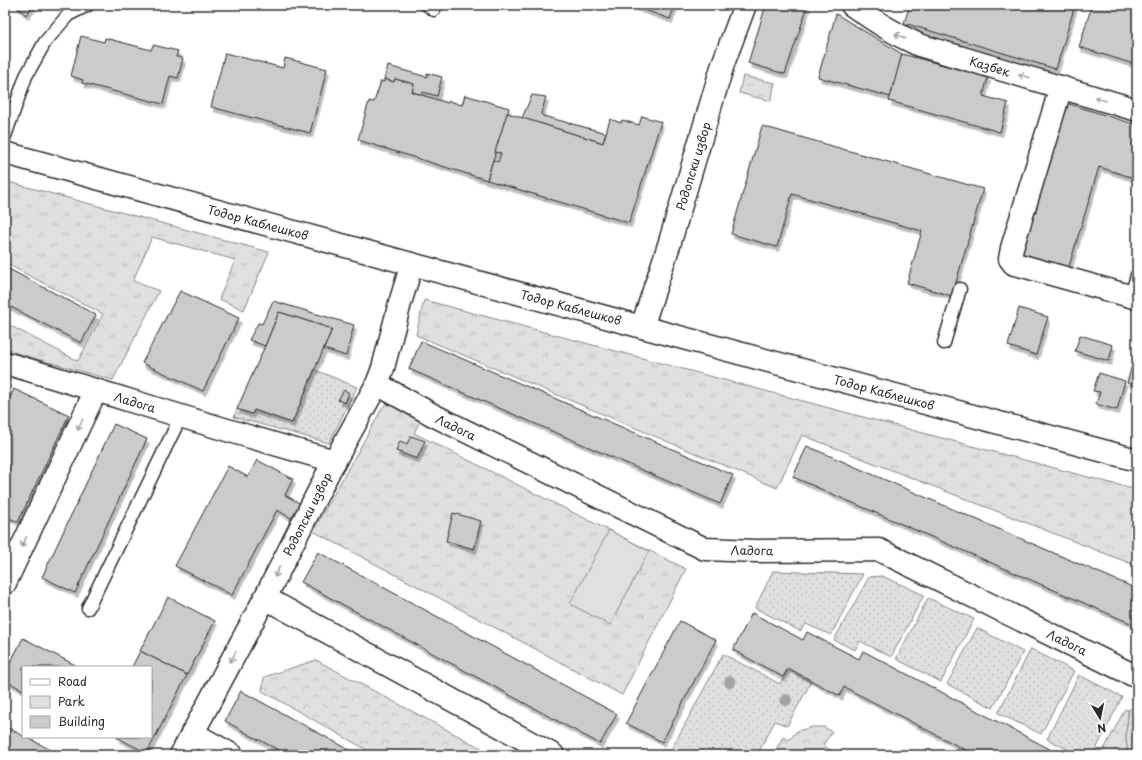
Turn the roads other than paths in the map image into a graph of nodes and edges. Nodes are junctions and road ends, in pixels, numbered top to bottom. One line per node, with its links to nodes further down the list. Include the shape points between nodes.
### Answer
1 (88, 5): 6 (lane, via 68,15 45,42 26,76)
2 (745, 5): 12 (street, Родопски извор, via 723,64)
3 (852, 5): 4 (street, Казбек, one-way to 3, via 919,45 902,38)
4 (1061, 88): 5 (street, Казбек, one-way to 4); 11 (street, via 1010,259 1014,264)
5 (1137, 110)
6 (5, 136)
7 (5, 153): 8 (street, Тодор Каблешков)
8 (412, 264): 12 (street, Тодор Каблешков); 15 (street, Родопски извор)
9 (1137, 275): 11 (lane)
10 (960, 289): 13 (lane)
11 (1134, 297)
12 (642, 327): 18 (street, Тодор Каблешков)
13 (944, 343)
14 (5, 363): 16 (street, Ладога)
15 (377, 384): 19 (street, Родопски извор); 23 (street, Ладога, via 429,413 705,549 879,550)
16 (96, 390): 17 (street, Ладога); 20 (street, one-way to 20)
17 (181, 416): 19 (street, Ладога); 22 (lane)
18 (1137, 460)
19 (335, 461): 21 (street, Родопски извор, one-way to 21)
20 (5, 583)
21 (264, 598): 24 (street, Родопски извор, one-way to 24); 27 (street)
22 (88, 608)
23 (1137, 677)
24 (192, 733): 25 (street, Родопски извор); 26 (street)
25 (181, 755)
26 (232, 755)
27 (553, 755)

